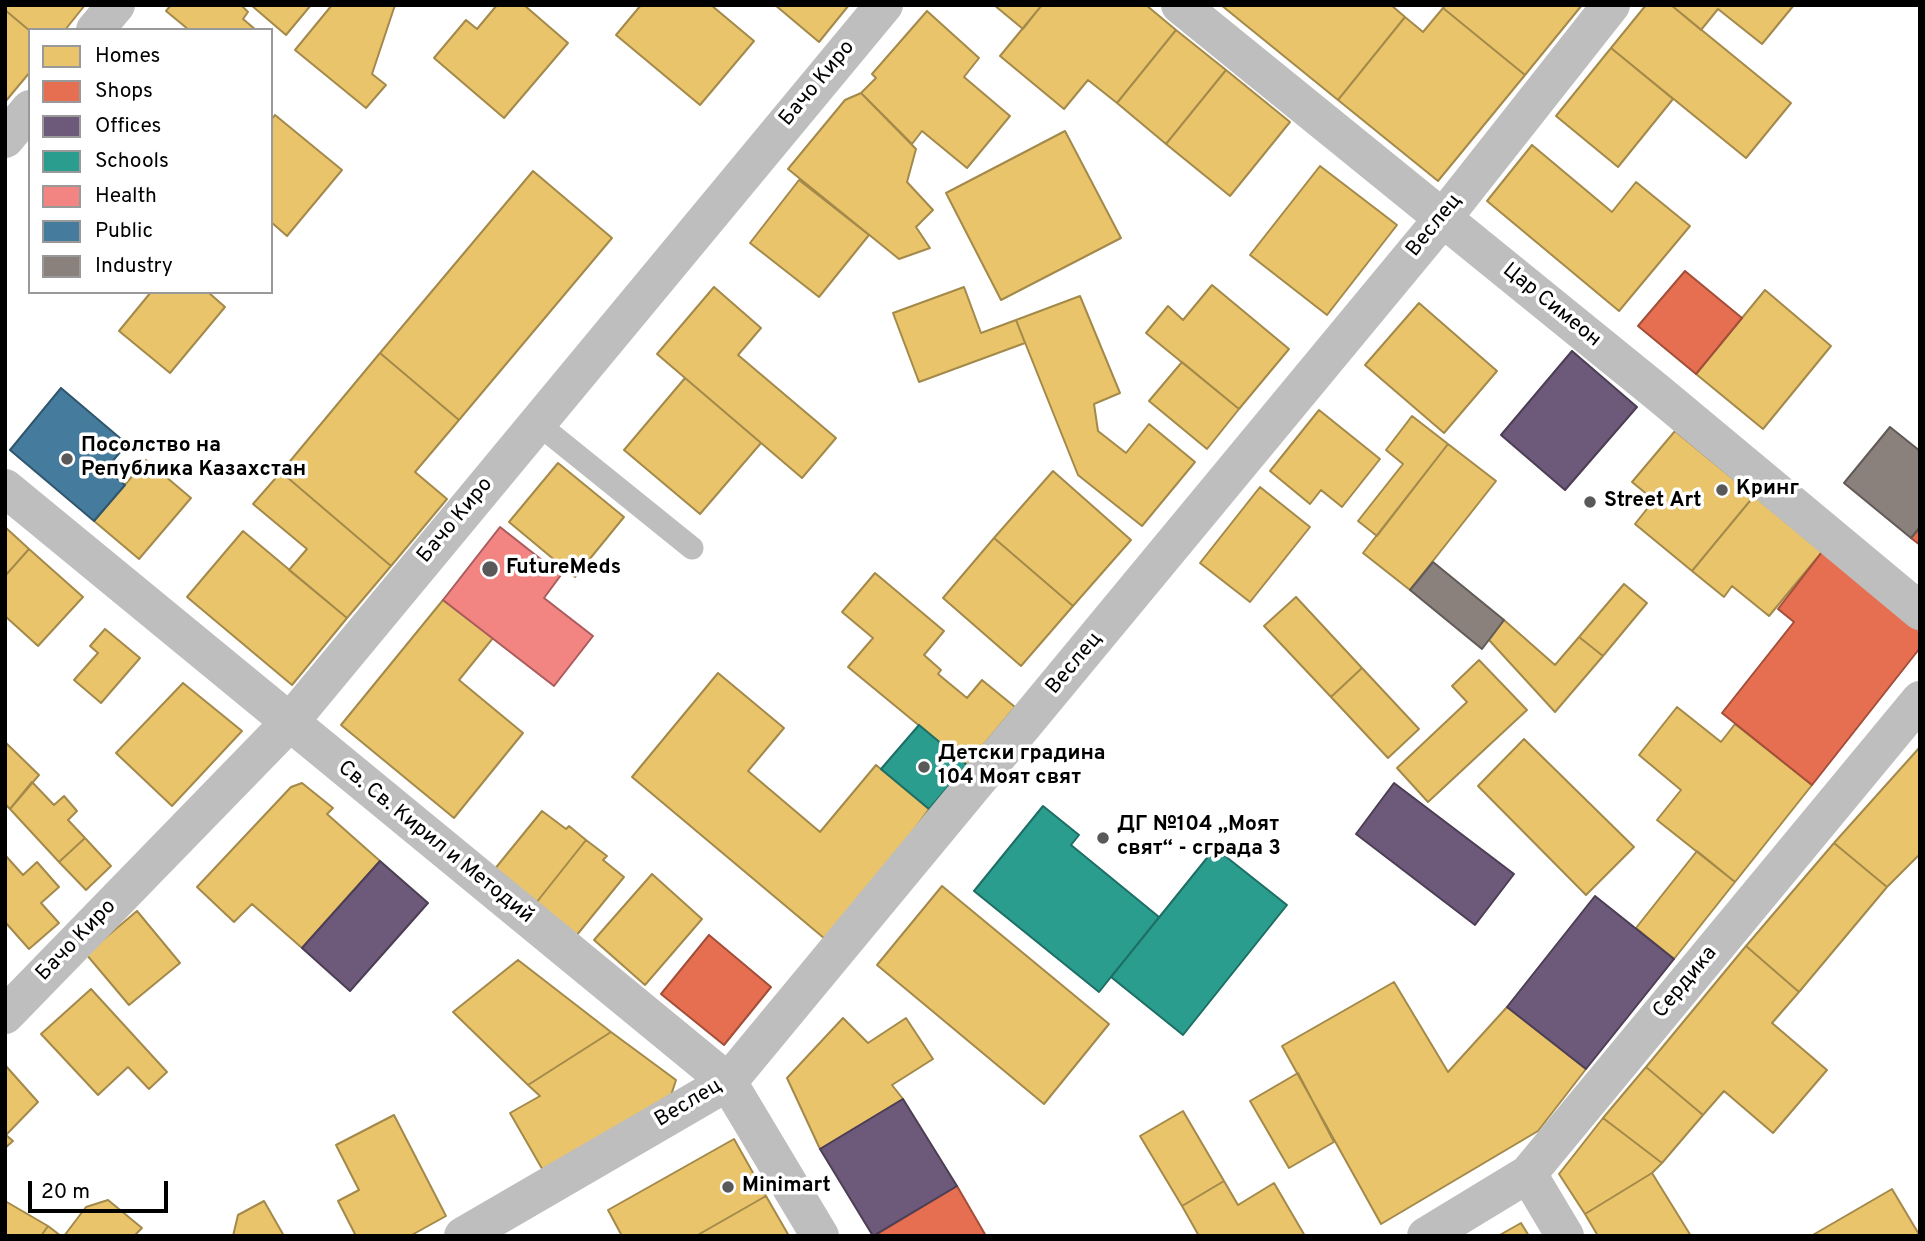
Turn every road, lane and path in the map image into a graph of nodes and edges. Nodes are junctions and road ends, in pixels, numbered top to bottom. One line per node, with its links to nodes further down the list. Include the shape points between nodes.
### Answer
1 (116, 5): 5 (street)
2 (884, 5): 9 (street, Бачо Киро)
3 (1180, 5): 8 (street, Цар Симеон)
4 (1611, 5): 8 (street, Веслец)
5 (97, 28)
6 (28, 111): 7 (street)
7 (5, 139)
8 (1443, 218): 12 (street, Цар Симеон); 16 (street, Веслец)
9 (537, 423): 11 (lane); 14 (street, Бачо Киро)
10 (5, 488): 14 (street, Св. Св. Кирил и Методий)
11 (692, 548)
12 (1920, 611)
13 (1920, 701): 17 (street, Сердика)
14 (289, 723): 15 (street, Бачо Киро); 16 (street, Св. Св. Кирил и Методий)
15 (5, 1014)
16 (728, 1082): 18 (street, Веслец); 19 (street, Св. Св. Кирил и Методий)
17 (1528, 1174): 20 (street, Сердика); 21 (street)
18 (464, 1236)
19 (820, 1236)
20 (1426, 1236)
21 (1565, 1236)

